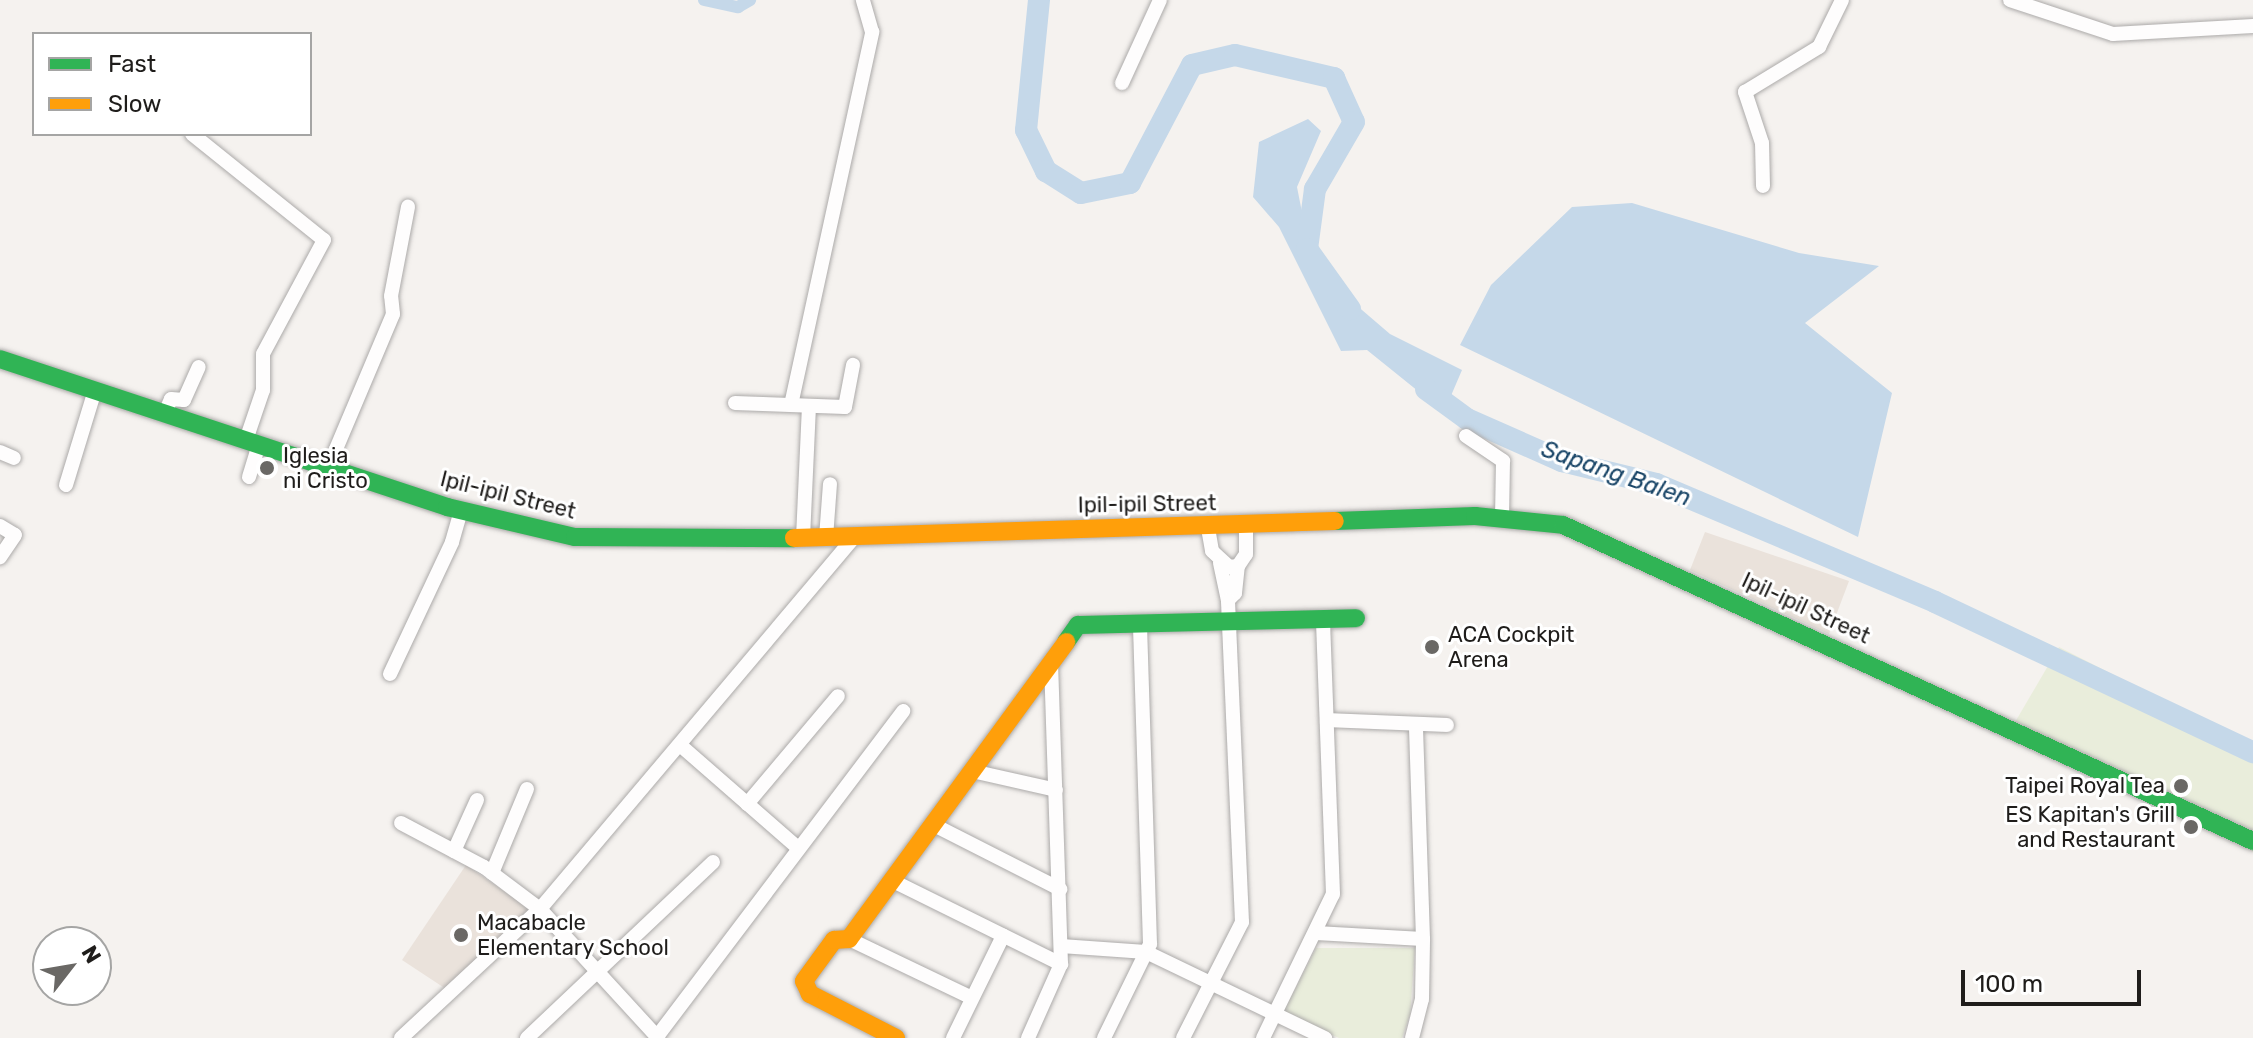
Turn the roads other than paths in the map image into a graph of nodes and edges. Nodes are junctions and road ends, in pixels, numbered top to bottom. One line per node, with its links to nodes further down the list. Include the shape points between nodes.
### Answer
1 (863, 0): 15 (street, via 872,32)
2 (1160, 0): 6 (street)
3 (1842, 0): 8 (street, via 1814,52 1745,92 1762,143)
4 (2010, 0): 5 (street, via 2113,34)
5 (2253, 26)
6 (1122, 83)
7 (194, 136): 19 (street, via 324,240 263,354 263,390)
8 (1763, 186)
9 (408, 207): 20 (street, via 391,296 393,314)
10 (0, 359): 13 (street, Ipil-ipil Street)
11 (853, 365): 16 (street, via 845,407)
12 (199, 367): 17 (street, via 184,400 171,399)
13 (95, 390): 17 (street, Ipil-ipil Street); 23 (street)
14 (735, 403): 15 (street)
15 (791, 405): 16 (street)
16 (809, 406): 29 (street)
17 (165, 413): 19 (street, Ipil-ipil Street)
18 (1466, 436): 25 (street, via 1503,461)
19 (253, 442): 20 (street, Ipil-ipil Street); 21 (street)
20 (328, 468): 24 (street, Ipil-ipil Street)
21 (249, 477)
22 (830, 484): 30 (street)
23 (66, 485)
24 (461, 511): 29 (street, Ipil-ipil Street, via 575,537); 41 (street, via 452,542)
25 (1502, 517): 27 (street, Ipil-ipil Street); 55 (street, Ipil-ipil Street, via 1563,525 1635,554)
26 (0, 526): 32 (street, via 15,535)
27 (1246, 527): 28 (street, Ipil-ipil Street); 34 (street, via 1246,554)
28 (1208, 528): 31 (street, Ipil-ipil Street); 33 (street)
29 (803, 538): 30 (street, Ipil-ipil Street)
30 (826, 538): 31 (street, Ipil-ipil Street)
31 (854, 538): 47 (street)
32 (0, 557)
33 (1220, 563): 34 (street); 35 (street)
34 (1238, 566): 35 (street, via 1235,593)
35 (1228, 600): 38 (street)
36 (1356, 618): 37 (street)
37 (1323, 619): 38 (street); 44 (street)
38 (1231, 621): 39 (street); 71 (street, via 1242,922)
39 (1140, 623): 40 (street, via 1078,625); 68 (street, via 1150,936)
40 (1051, 663): 48 (street); 50 (street)
41 (390, 674)
42 (838, 696): 52 (street)
43 (903, 711): 56 (street)
44 (1327, 720): 45 (street); 63 (street, via 1333,894)
45 (1416, 725): 46 (street); 66 (street)
46 (1447, 725)
47 (680, 745): 52 (street); 62 (street)
48 (972, 771): 50 (street); 54 (street)
49 (527, 789): 59 (street)
50 (1056, 790): 61 (street)
51 (477, 800): 57 (street)
52 (747, 804): 56 (street)
53 (401, 823): 57 (street)
54 (932, 824): 60 (street); 61 (street)
55 (2253, 841)
56 (798, 848): 76 (street)
57 (454, 851): 59 (street)
58 (713, 862): 70 (street)
59 (492, 873): 62 (street)
60 (891, 880): 64 (street); 65 (street)
61 (1060, 889): 67 (street)
62 (540, 909): 70 (street); 74 (street)
63 (1316, 933): 66 (street); 73 (street)
64 (1003, 936): 69 (street); 72 (street)
65 (849, 939): 72 (street); 77 (street, via 834,940 803,985 810,994)
66 (1423, 939): 84 (street, via 1422,999)
67 (1061, 946): 68 (street); 69 (street)
68 (1146, 952): 71 (street); 80 (street)
69 (1061, 964): 79 (street)
70 (600, 973): 75 (street); 76 (street)
71 (1210, 985): 73 (street); 81 (street)
72 (972, 998): 78 (street)
73 (1275, 1016): 82 (street); 83 (street)
74 (401, 1038)
75 (527, 1038)
76 (657, 1038)
77 (896, 1038)
78 (953, 1038)
79 (1028, 1038)
80 (1104, 1038)
81 (1183, 1038)
82 (1263, 1038)
83 (1325, 1038)
84 (1412, 1038)

